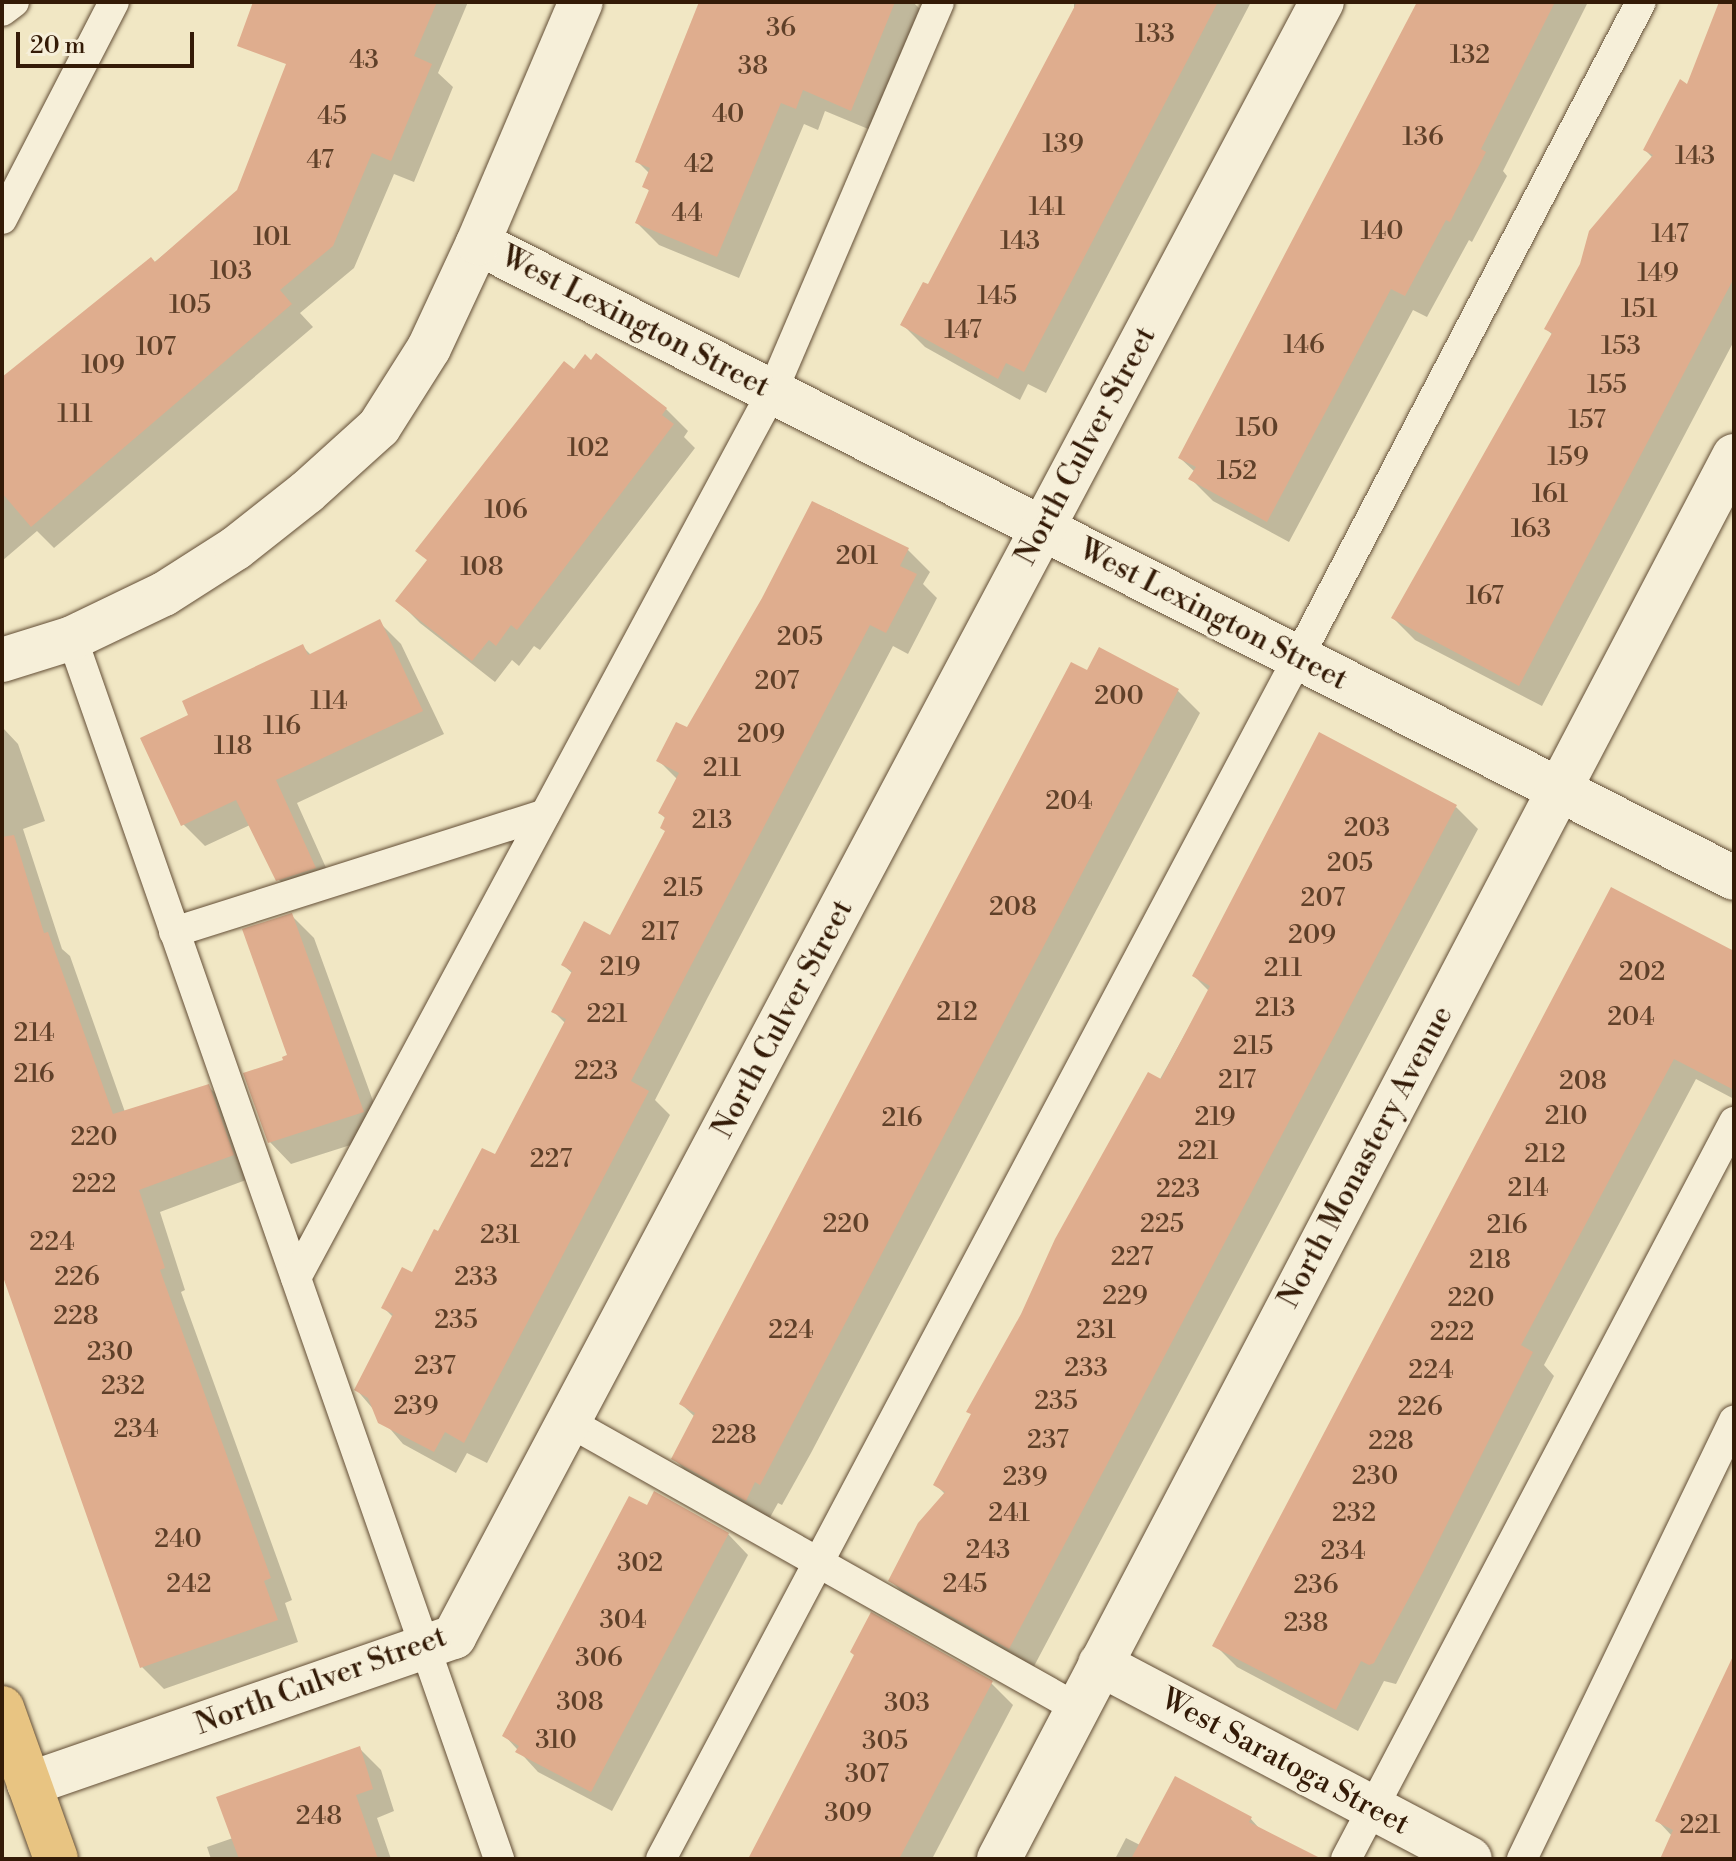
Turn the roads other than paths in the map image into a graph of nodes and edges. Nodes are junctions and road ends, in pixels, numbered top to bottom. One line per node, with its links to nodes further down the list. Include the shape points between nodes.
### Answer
1 (14, 2): 7 (lane)
2 (114, 2): 8 (lane)
3 (581, 2): 9 (street)
4 (939, 2): 10 (lane)
5 (1322, 2): 12 (street, North Culver Street)
6 (1641, 2): 14 (lane)
7 (2, 11)
8 (2, 219)
9 (478, 243): 10 (street, West Lexington Street); 13 (street, via 429,348 379,427 236,548 164,594)
10 (772, 392): 12 (street, West Lexington Street); 17 (lane)
11 (1734, 456): 16 (street, North Monastery Avenue)
12 (1042, 528): 14 (street, West Lexington Street); 23 (street, North Culver Street)
13 (72, 638): 15 (street); 19 (lane)
14 (1298, 658): 16 (street, West Lexington Street); 24 (lane)
15 (2, 660)
16 (1560, 789): 18 (street, West Lexington Street); 26 (street, North Monastery Avenue)
17 (545, 814): 19 (lane); 21 (lane)
18 (1734, 878)
19 (174, 932): 21 (lane)
20 (1734, 1122): 30 (lane)
21 (296, 1278): 25 (lane)
22 (1734, 1421): 37 (lane)
23 (569, 1422): 24 (lane); 25 (street, North Culver Street, via 454,1637)
24 (818, 1562): 28 (lane); 33 (lane)
25 (425, 1647): 29 (street, North Culver Street); 32 (lane)
26 (1100, 1664): 28 (street, North Monastery Avenue); 30 (street, West Saratoga Street)
27 (2, 1708): 29 (main road)
28 (1077, 1708): 34 (street, North Monastery Avenue)
29 (29, 1784): 31 (main road)
30 (1372, 1809): 35 (lane); 36 (street, West Saratoga Street)
31 (56, 1859)
32 (499, 1859)
33 (661, 1859)
34 (999, 1859)
35 (1346, 1859)
36 (1470, 1859)
37 (1522, 1859)

